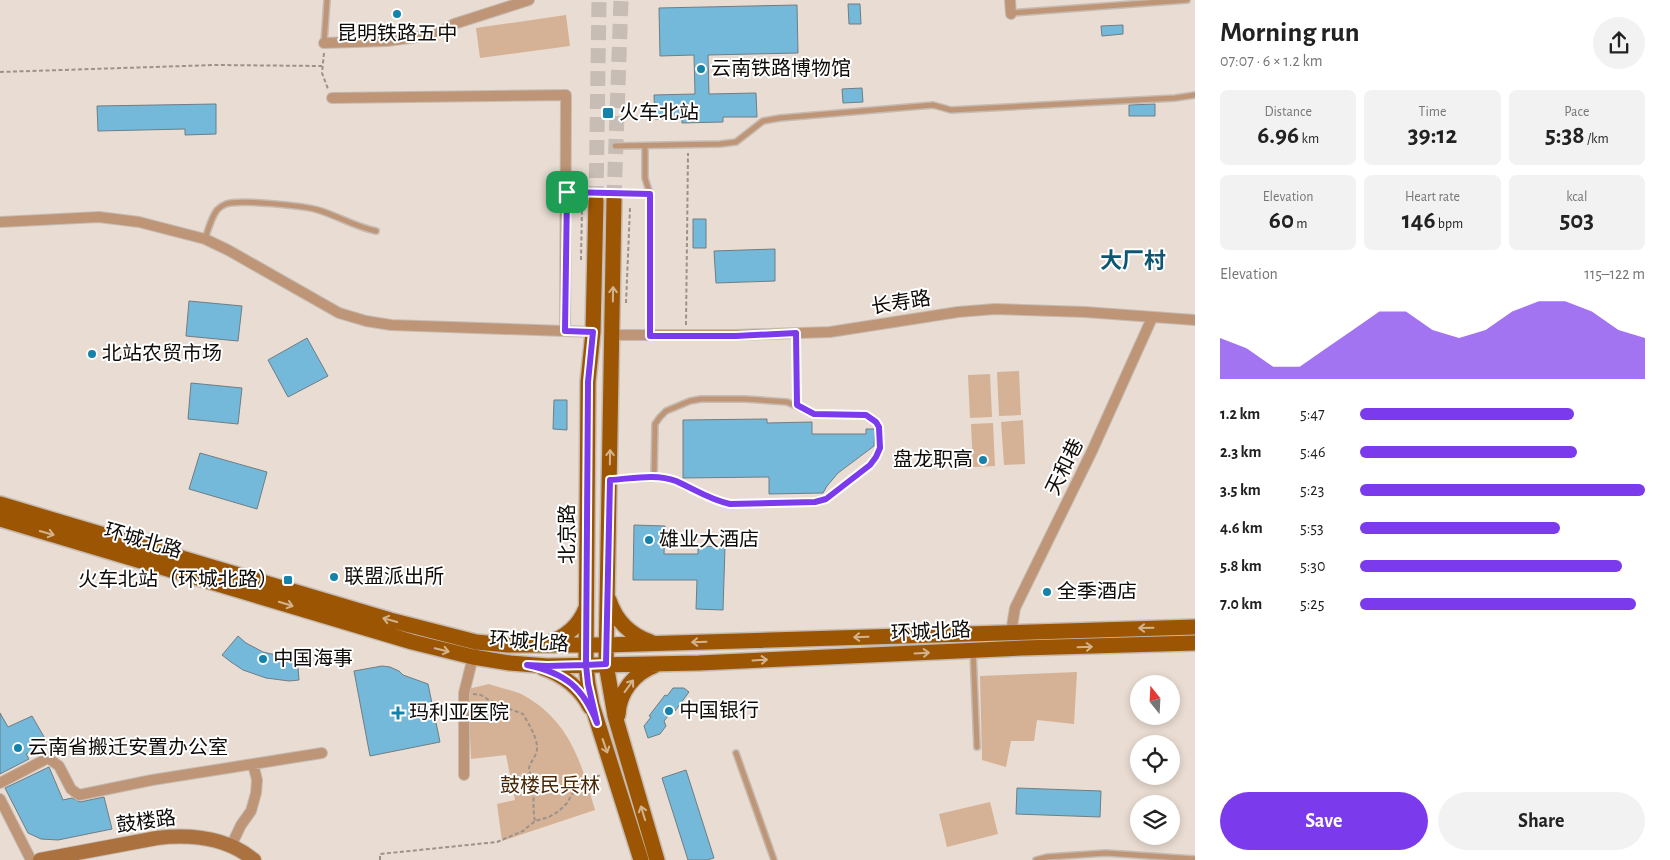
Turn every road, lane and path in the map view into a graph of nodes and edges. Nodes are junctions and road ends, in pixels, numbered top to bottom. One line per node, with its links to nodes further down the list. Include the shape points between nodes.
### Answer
1 (328, 0): 6 (lane)
2 (529, 0): 6 (street, via 424,36)
3 (1010, 0): 5 (street)
4 (1187, 0): 5 (lane)
5 (1011, 14)
6 (324, 43): 7 (path)
7 (322, 66): 8 (path, via 215,65); 10 (path)
8 (0, 72)
9 (1195, 95): 11 (lane, via 951,110 933,105 780,118 764,120 736,142)
10 (332, 98): 14 (street, via 566,95)
11 (688, 145): 13 (lane); 28 (path)
12 (615, 146): 13 (lane)
13 (645, 146): 15 (lane, via 644,178)
14 (567, 192): 15 (lane); 23 (street)
15 (650, 194): 27 (lane)
16 (596, 200): 24 (main road, 北京路)
17 (614, 200): 26 (main road, 北京路, one-way to 17)
18 (0, 222): 20 (street, via 99,217 139,222)
19 (376, 231): 20 (lane, via 316,209 235,202 217,210)
20 (205, 240): 23 (street, via 339,313 366,321 391,325)
21 (1152, 318): 22 (street, 长寿路); 25 (street, 长寿路, via 995,309 830,332); 37 (street, 天和巷, via 1092,451 1015,608)
22 (1195, 320)
23 (565, 331): 24 (street)
24 (593, 332): 35 (main road, 北京路, via 588,382)
25 (796, 333): 28 (street, 长寿路); 29 (lane)
26 (612, 335): 27 (street, 长寿路); 31 (main road, 北京路, one-way to 26)
27 (650, 336): 28 (street, 长寿路)
28 (686, 336)
29 (797, 405): 30 (lane, via 745,398 701,399 666,411 655,424); 30 (lane, via 814,414 866,415 879,427 880,448 876,457 826,499 730,504 717,502 674,481)
30 (654, 478): 31 (lane)
31 (610, 480): 34 (main road, 北京路)
32 (0, 504): 40 (main road, 环城北路, one-way to 32, via 476,642 390,620)
33 (0, 520): 44 (main road, 环城北路, one-way to 44)
34 (608, 595): 38 (main road, via 623,626 644,639); 42 (main road, 北京路)
35 (588, 601): 40 (main road, via 582,618 570,632); 41 (main road, 北京路)
36 (1195, 627): 37 (main road, 环城北路, one-way to 37)
37 (1011, 632): 38 (main road, 环城北路, one-way to 38)
38 (660, 643): 42 (main road, 环城北路)
39 (1195, 644): 43 (main road, 环城北路, one-way to 39)
40 (541, 645): 41 (main road, 环城北路)
41 (586, 645): 42 (main road, 环城北路); 48 (main road, 北京路)
42 (606, 645): 46 (main road, 北京路)
43 (972, 650): 45 (main road, 环城北路, one-way to 43); 52 (lane)
44 (472, 657): 47 (main road, 环城北路); 49 (street)
45 (666, 663): 46 (main road, 环城北路); 51 (main road, one-way to 45, via 620,704 627,688 638,675)
46 (606, 664): 48 (main road, 环城北路); 51 (main road, 北京路)
47 (527, 665): 48 (main road, 环城北路); 50 (main road, via 551,671 569,681 588,703)
48 (586, 665): 50 (main road, 北京路)
49 (464, 693): 57 (street); 60 (path, via 481,695 523,714 537,747 529,768)
50 (597, 723): 56 (main road, 北京路, one-way to 56)
51 (618, 729): 70 (main road, 北京路, one-way to 51)
52 (977, 747)
53 (322, 753): 55 (street)
54 (736, 754): 71 (lane)
55 (254, 764): 58 (street, via 80,794 72,789 59,766 48,758); 61 (street, via 256,793 251,811)
56 (614, 772): 60 (path, via 579,782 559,811); 69 (main road, 北京路)
57 (464, 775)
58 (0, 783)
59 (0, 799): 63 (street)
60 (535, 821): 68 (path, via 523,831 497,842 380,854)
61 (231, 846): 64 (main road, 鼓楼路, via 195,836 176,836); 67 (main road, 鼓楼路)
62 (1195, 859): 72 (lane, via 1106,853)
63 (31, 860)
64 (40, 860)
65 (82, 860): 66 (main road, 鼓楼路, via 176,844 215,848)
66 (241, 860)
67 (254, 860)
68 (380, 860)
69 (641, 860)
70 (657, 860)
71 (774, 860)
72 (1036, 860)

